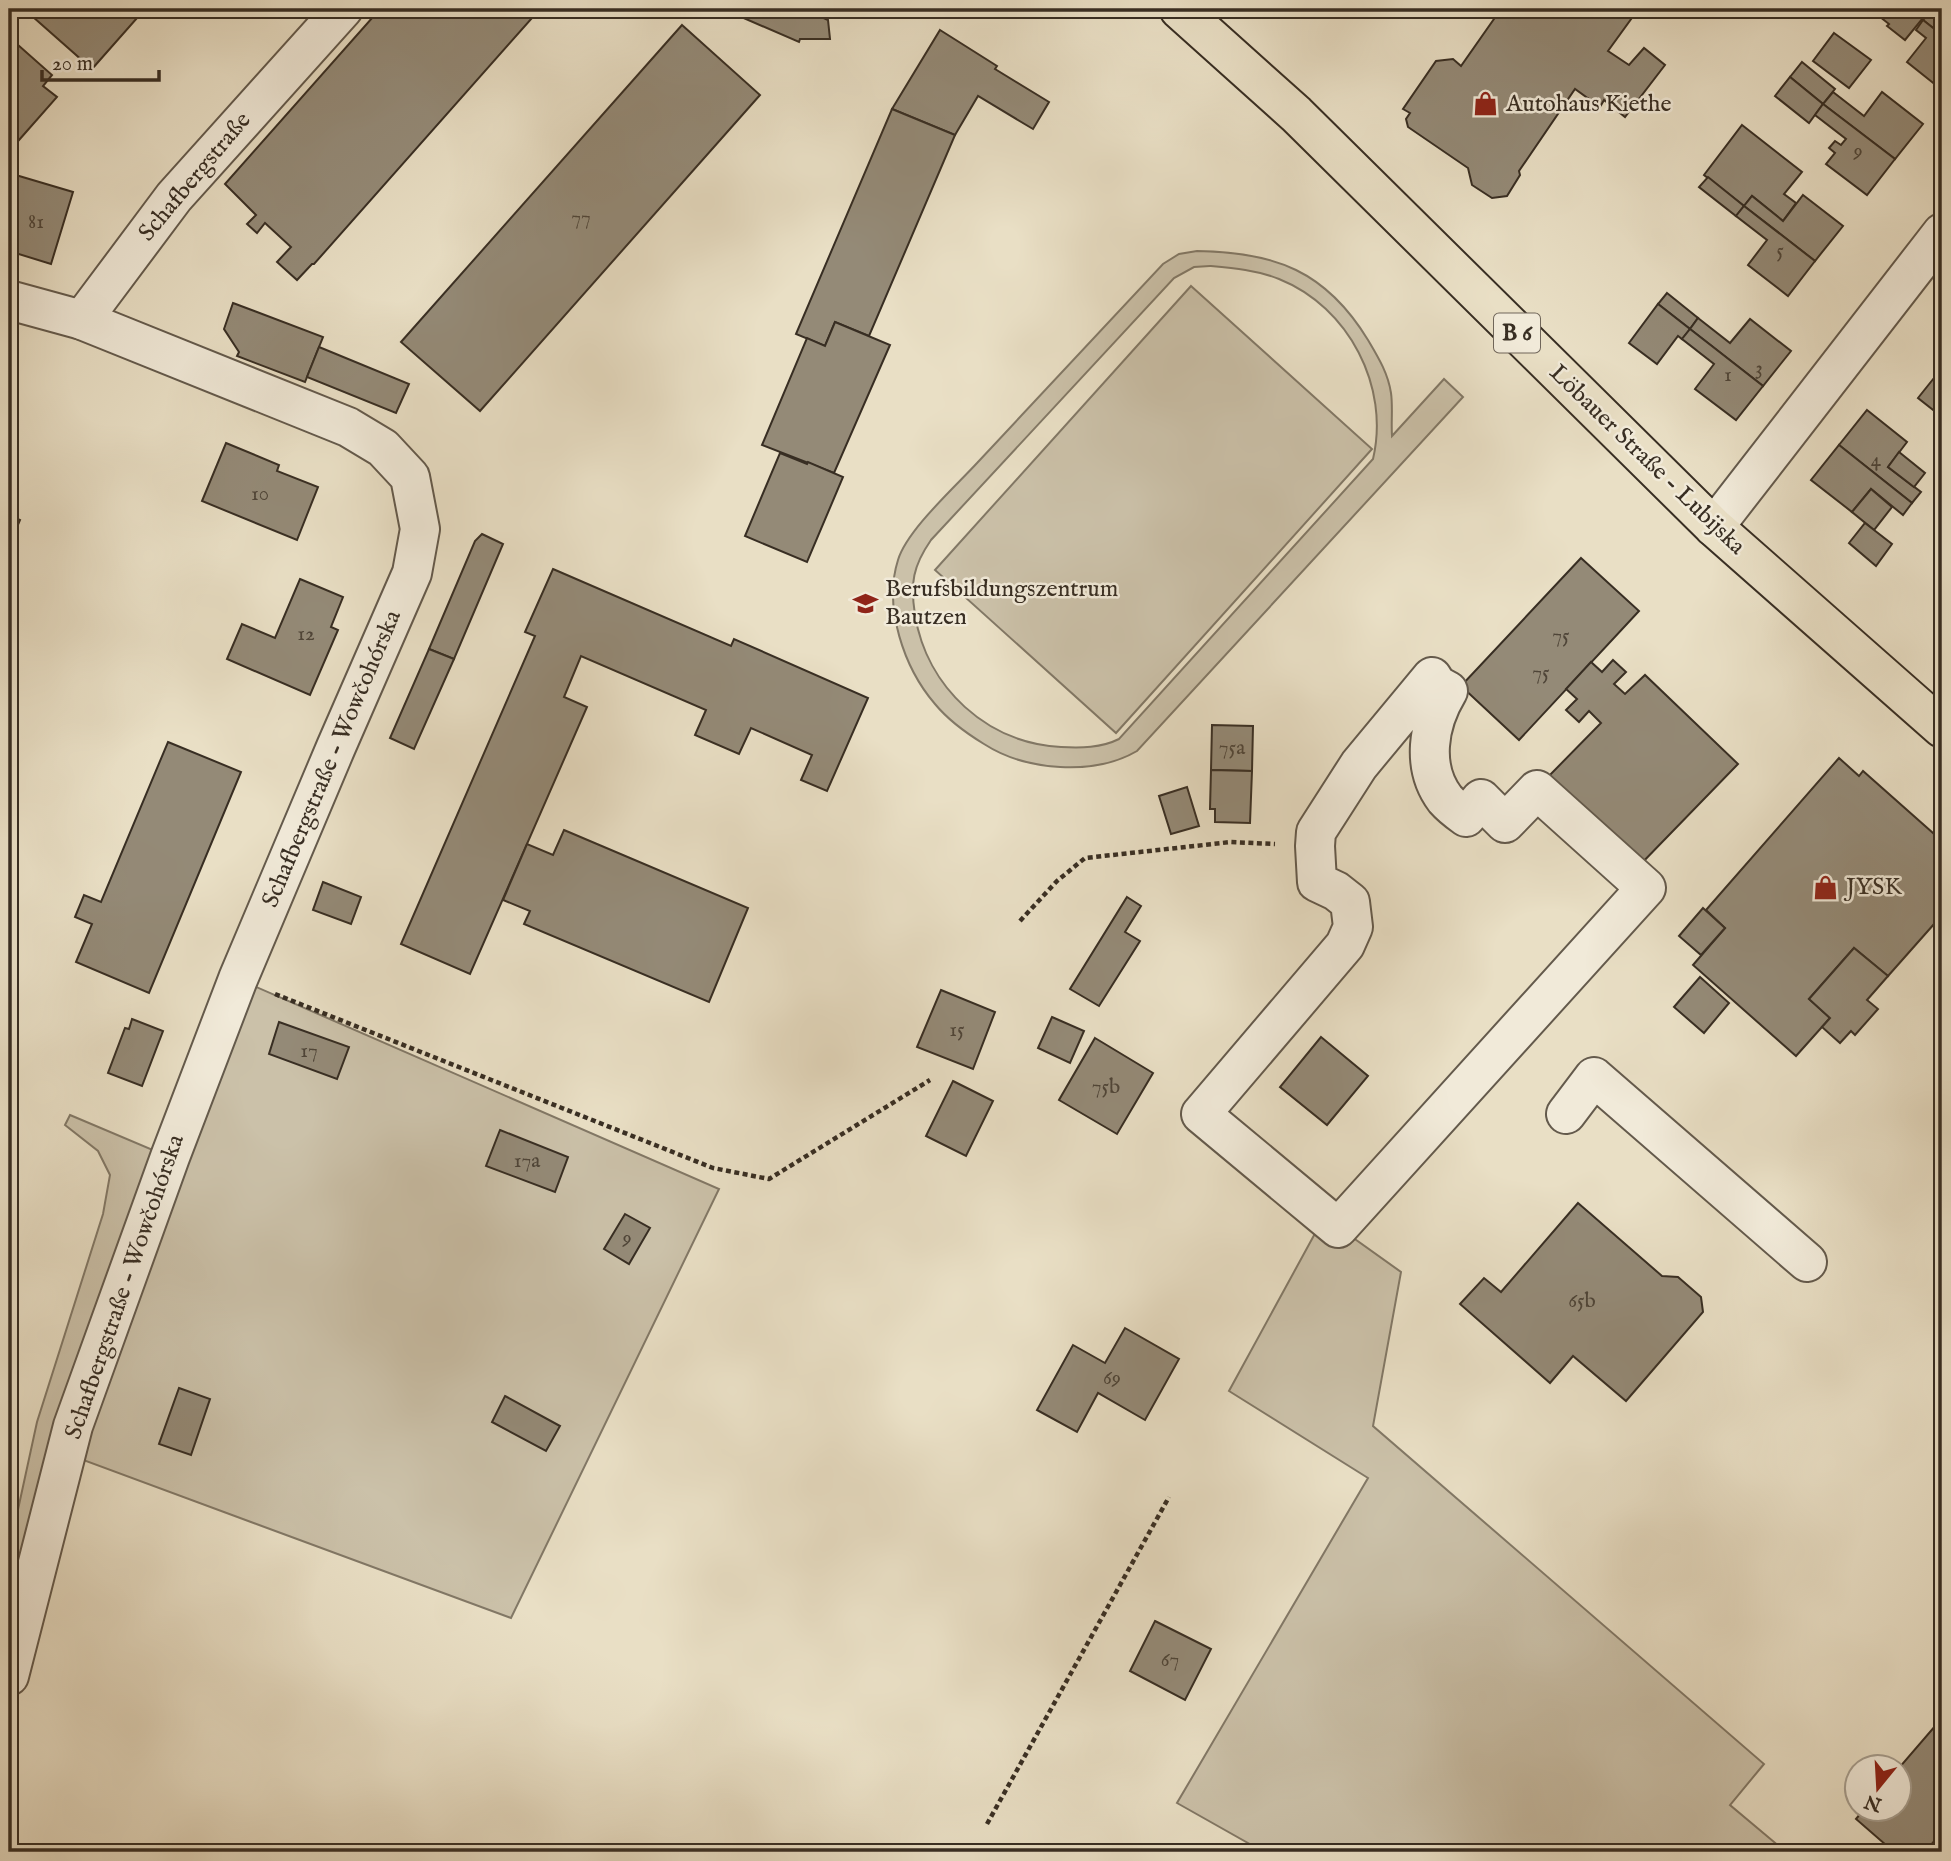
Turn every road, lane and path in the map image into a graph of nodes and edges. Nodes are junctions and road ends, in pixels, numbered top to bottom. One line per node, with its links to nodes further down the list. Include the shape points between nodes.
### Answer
1 (343, 9): 5 (street, Schafbergstraße, via 174,197)
2 (1179, 9): 6 (main road, Löbauer Straße - Lubijska / B 6, via 1296,114)
3 (1942, 233): 6 (street)
4 (9, 300): 5 (street, Schafbergstraße - Wowčohórska)
5 (82, 320): 10 (street, Schafbergstraße - Wowčohórska, via 348,427 383,448 410,477 420,529 412,573)
6 (1714, 527): 7 (main road, Löbauer Straße - Lubijska / B 6)
7 (1942, 728)
8 (1315, 846): 8 (street, via 1317,883 1350,902 1353,927 1345,945 1201,1114 1338,1228 1646,888 1537,790 1506,823 1481,799 1466,817 1446,800 1434,778 1430,751 1431,731 1448,691 1432,677 1359,765 1316,832); 9 (path, via 1231,842 1085,858)
9 (1020, 921)
10 (239, 979): 11 (path, via 713,1168 769,1179); 15 (street, Schafbergstraße - Wowčohórska, via 73,1426)
11 (930, 1080)
12 (1566, 1114): 13 (street, via 1594,1077 1618,1082 1774,1217)
13 (1807, 1262)
14 (1169, 1497): 16 (path)
15 (9, 1676)
16 (987, 1824)

